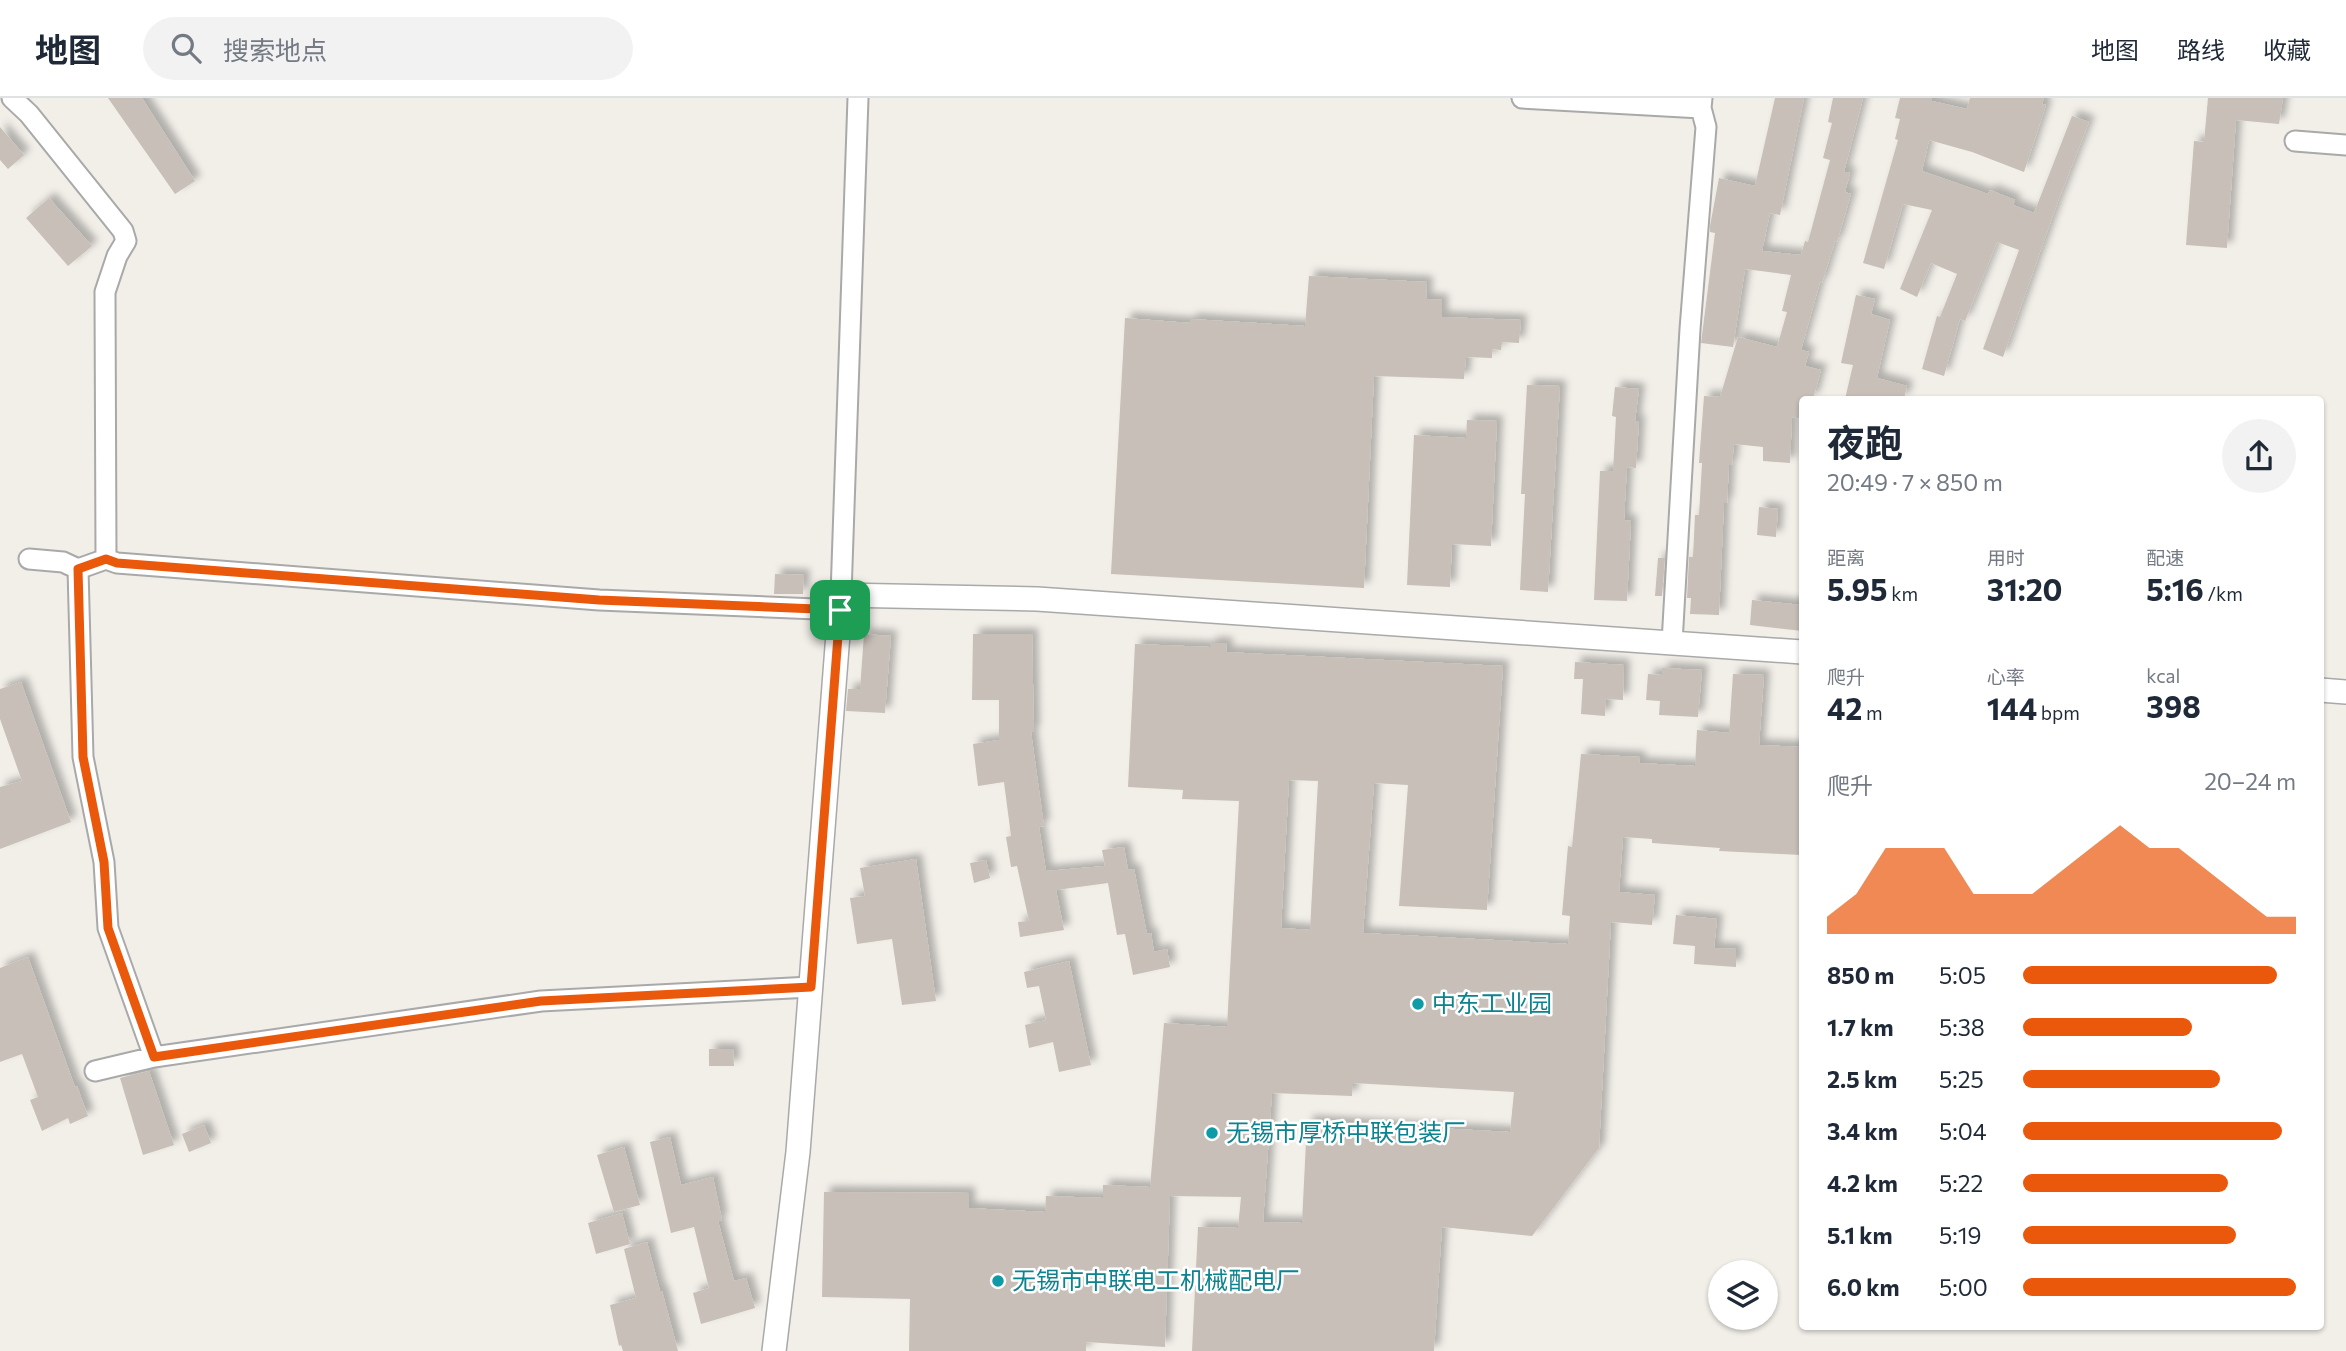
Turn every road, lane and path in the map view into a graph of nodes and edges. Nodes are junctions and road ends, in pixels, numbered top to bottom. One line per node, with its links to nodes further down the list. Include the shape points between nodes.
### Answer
1 (12, 98): 8 (street, via 123,231 126,241 105,292)
2 (858, 98): 10 (street)
3 (1522, 98): 4 (street)
4 (1701, 103): 11 (street, via 1706,127)
5 (2295, 141): 6 (street)
6 (2346, 145)
7 (29, 559): 9 (street, via 63,562)
8 (106, 559): 9 (street); 10 (street, via 599,600)
9 (78, 569): 16 (street, via 83,757 104,862 108,928)
10 (840, 602): 11 (street, via 1037,599); 15 (street)
11 (1672, 643): 12 (street)
12 (1799, 652)
13 (2324, 690): 14 (street)
14 (2346, 692)
15 (811, 987): 16 (street, via 541,1001); 18 (street)
16 (154, 1057): 17 (street)
17 (95, 1071)
18 (775, 1351)

